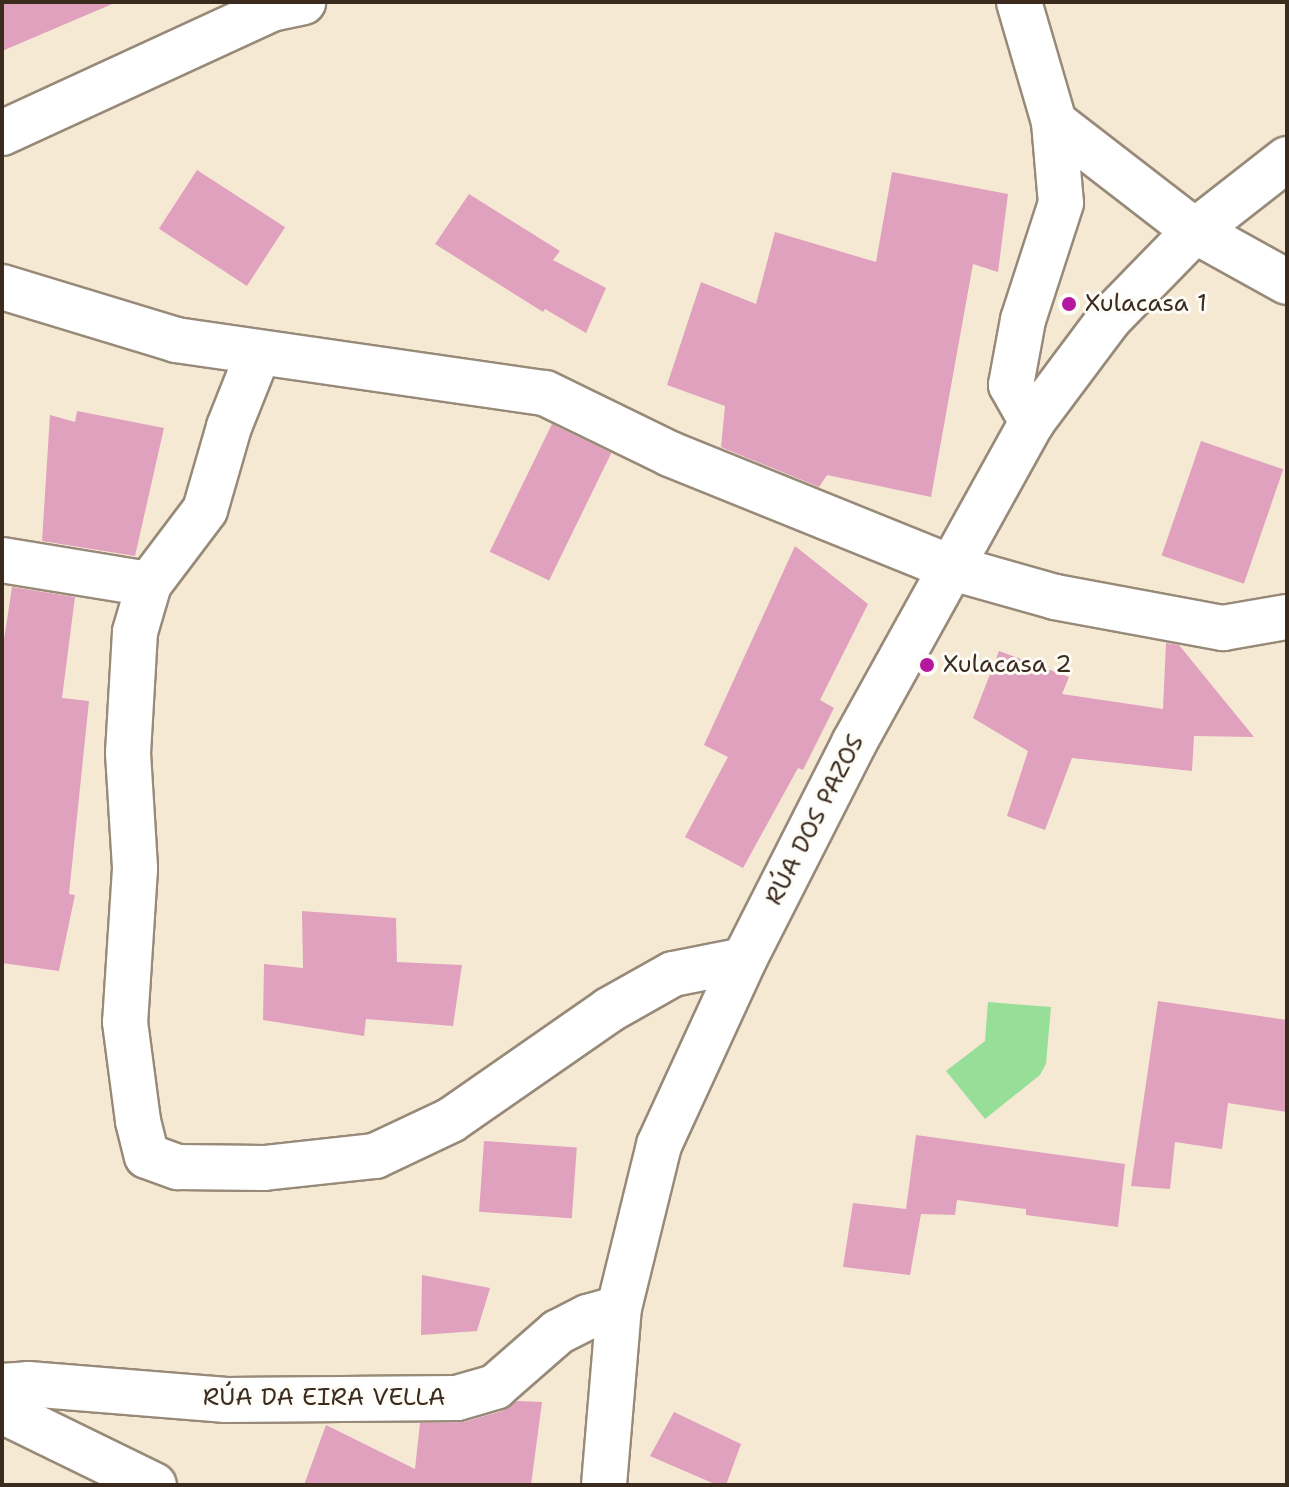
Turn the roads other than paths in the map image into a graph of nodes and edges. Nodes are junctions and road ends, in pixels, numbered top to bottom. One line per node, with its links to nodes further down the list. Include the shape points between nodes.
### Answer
1 (303, 2): 4 (street, via 271,9)
2 (1019, 2): 3 (street)
3 (1054, 122): 6 (street); 10 (street, via 1061,203 1023,320 1011,385)
4 (2, 133)
5 (1287, 159): 6 (street, RÚA DOS PAZOS)
6 (1195, 231): 7 (street); 10 (street, RÚA DOS PAZOS, via 1109,319)
7 (1287, 282)
8 (2, 287): 9 (street, via 176,340)
9 (258, 354): 12 (street, via 545,393 670,454); 13 (street, via 205,510)
10 (1032, 422): 12 (street, RÚA DOS PAZOS)
11 (2, 560): 13 (street)
12 (949, 567): 14 (street, via 1055,597 1223,628); 15 (street, RÚA DOS PAZOS)
13 (149, 584): 15 (street, via 135,632 130,708 135,869 125,1022 147,1156 178,1167 264,1168 375,1156 451,1120 609,1010 673,974)
14 (1287, 617)
15 (744, 960): 16 (street, RÚA DOS PAZOS, via 659,1145)
16 (619, 1308): 17 (street, RÚA DA EIRA VELLA, via 558,1332 495,1387 457,1398 226,1400); 20 (street, RÚA DOS PAZOS)
17 (2, 1386)
18 (2, 1411): 19 (street)
19 (154, 1485)
20 (604, 1485)

